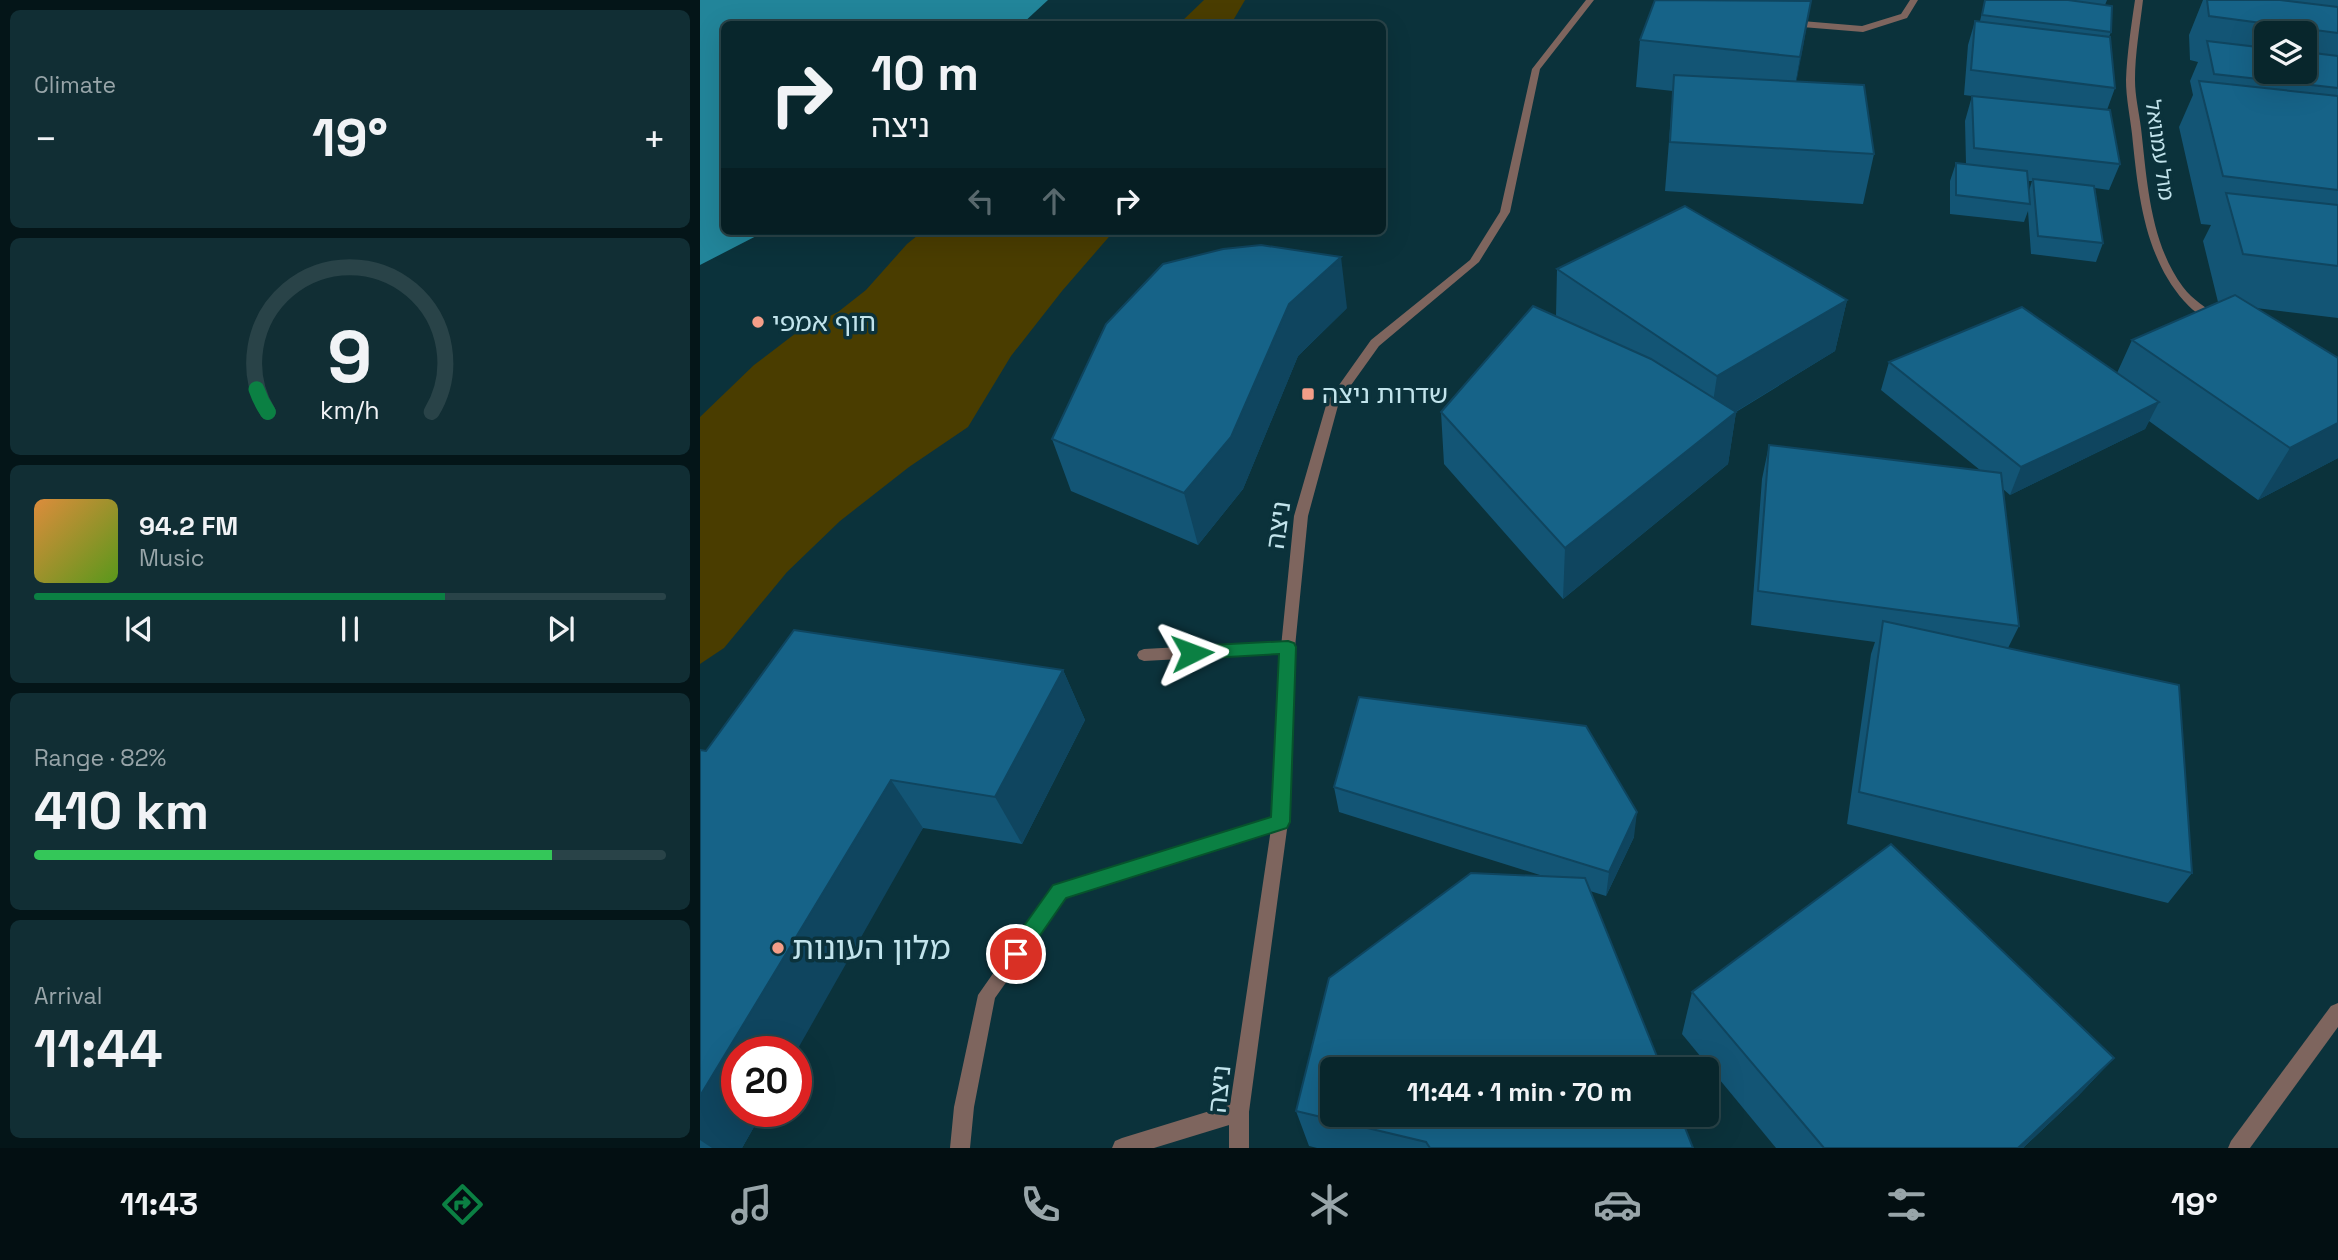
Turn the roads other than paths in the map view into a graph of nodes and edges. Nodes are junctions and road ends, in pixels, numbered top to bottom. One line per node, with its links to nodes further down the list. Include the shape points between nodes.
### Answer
1 (1590, 0): 6 (street, ניצה, via 1536,69 1505,212 1474,262 1376,343 1333,402 1301,516)
2 (1914, 0): 4 (street, via 1904,16 1863,29)
3 (2139, 0): 5 (street, מול עמנואל, via 2131,77 2143,194 2160,253 2181,293 2205,315)
4 (1778, 20)
5 (2231, 325)
6 (1288, 647): 7 (street); 8 (street, ניצה)
7 (1144, 655)
8 (1280, 822): 10 (street, ניצה); 11 (street, via 1060,892 987,995)
9 (2338, 1012): 14 (street)
10 (1239, 1112): 12 (street); 13 (street, ניצה)
11 (960, 1148)
12 (1122, 1148)
13 (1239, 1148)
14 (2238, 1148)

